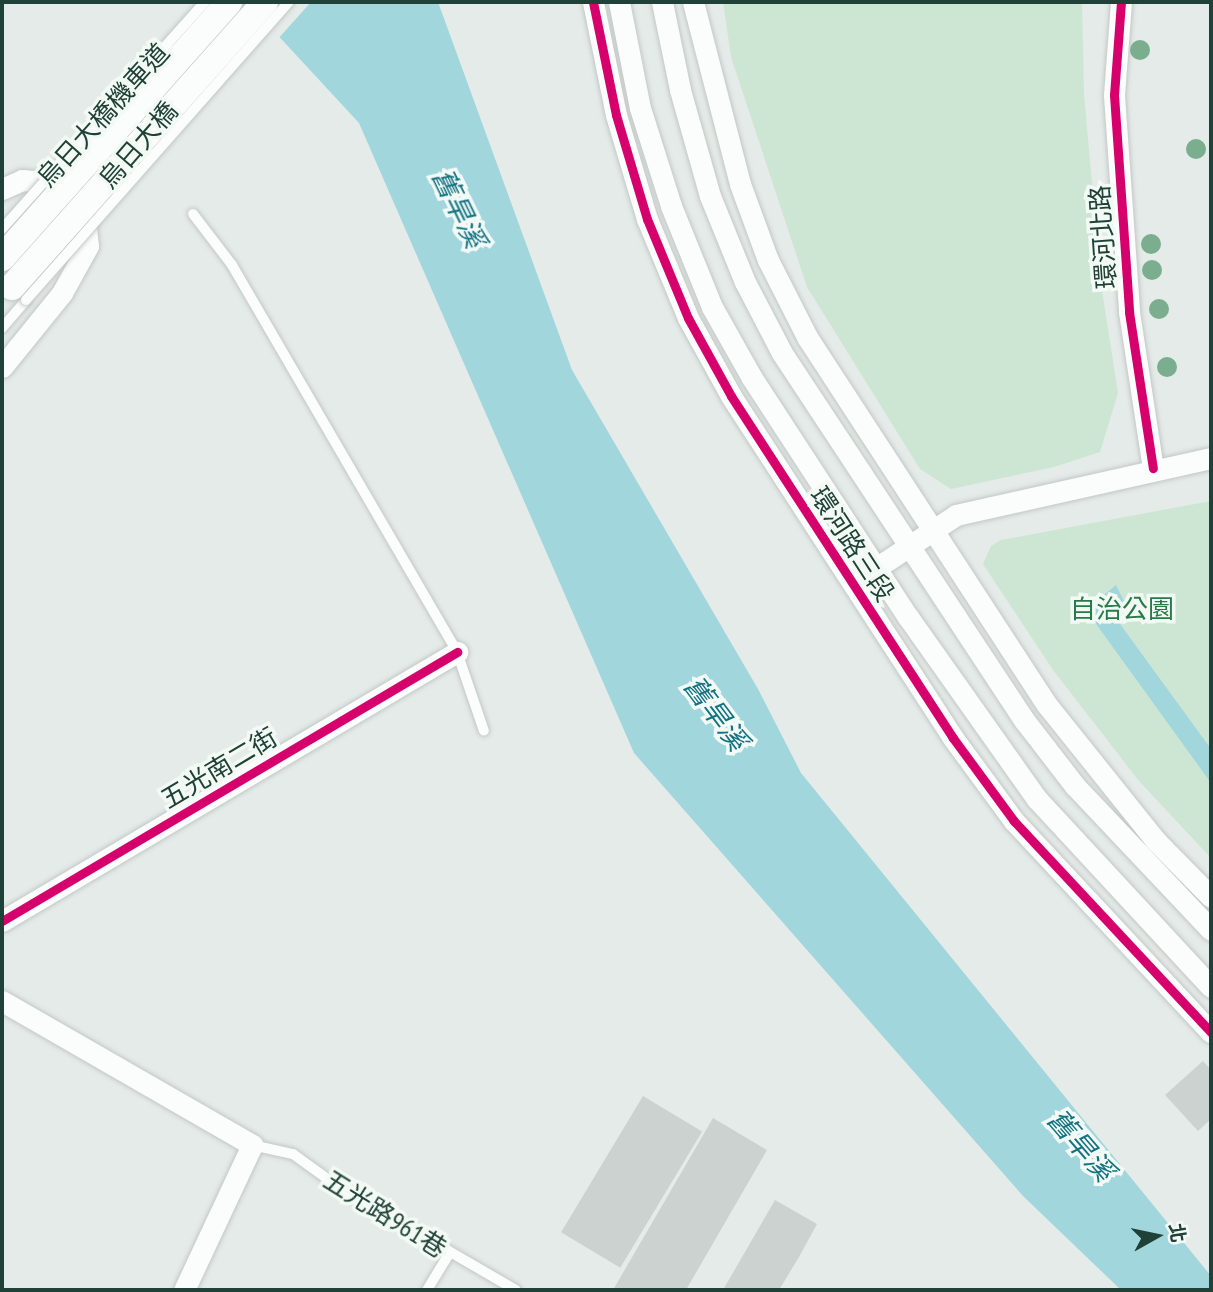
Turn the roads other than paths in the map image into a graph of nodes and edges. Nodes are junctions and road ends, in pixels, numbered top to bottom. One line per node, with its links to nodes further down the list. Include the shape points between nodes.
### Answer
1 (205, 2): 12 (lane, 烏日大橋機車道, bridge)
2 (229, 2): 13 (street, 烏日大橋, bridge)
3 (265, 2): 14 (street, 烏日大橋, bridge)
4 (289, 2): 15 (lane, bridge)
5 (593, 2): 22 (street, 環河路三段, via 616,115 647,219 688,318 731,396)
6 (619, 2): 21 (street, 環河路三段, via 644,120 671,206 712,307 752,378)
7 (662, 2): 20 (street, 環河路三段, via 680,90 710,196 745,282 782,353)
8 (693, 2): 19 (street, via 740,184 768,260 807,337)
9 (1121, 2): 18 (street, 環河北路, via 1114,95 1129,312)
10 (2, 190): 16 (street, via 22,180 45,182 69,194 85,218 88,246 62,293)
11 (193, 214): 23 (lane, via 232,265)
12 (2, 229)
13 (2, 258)
14 (12, 287)
15 (2, 328)
16 (2, 367)
17 (1211, 458): 18 (street)
18 (1153, 468): 19 (street, via 976,509)
19 (935, 528): 20 (street); 25 (street, via 1047,705 1156,841)
20 (908, 547): 21 (street); 27 (street, 環河路三段, via 1074,786)
21 (875, 568): 22 (street); 28 (street, 環河路三段, via 1037,799)
22 (853, 583): 30 (street, 環河路三段, via 953,738 1014,821)
23 (457, 652): 24 (lane); 26 (street, 五光南二街)
24 (484, 731)
25 (1211, 897)
26 (2, 921)
27 (1211, 930)
28 (1211, 987)
29 (2, 1001): 31 (street)
30 (1211, 1032)
31 (253, 1145): 32 (lane, 五光路961巷, via 293,1154); 33 (street)
32 (449, 1254): 34 (lane); 35 (lane, 五光路961巷)
33 (184, 1290)
34 (427, 1290)
35 (516, 1290)

